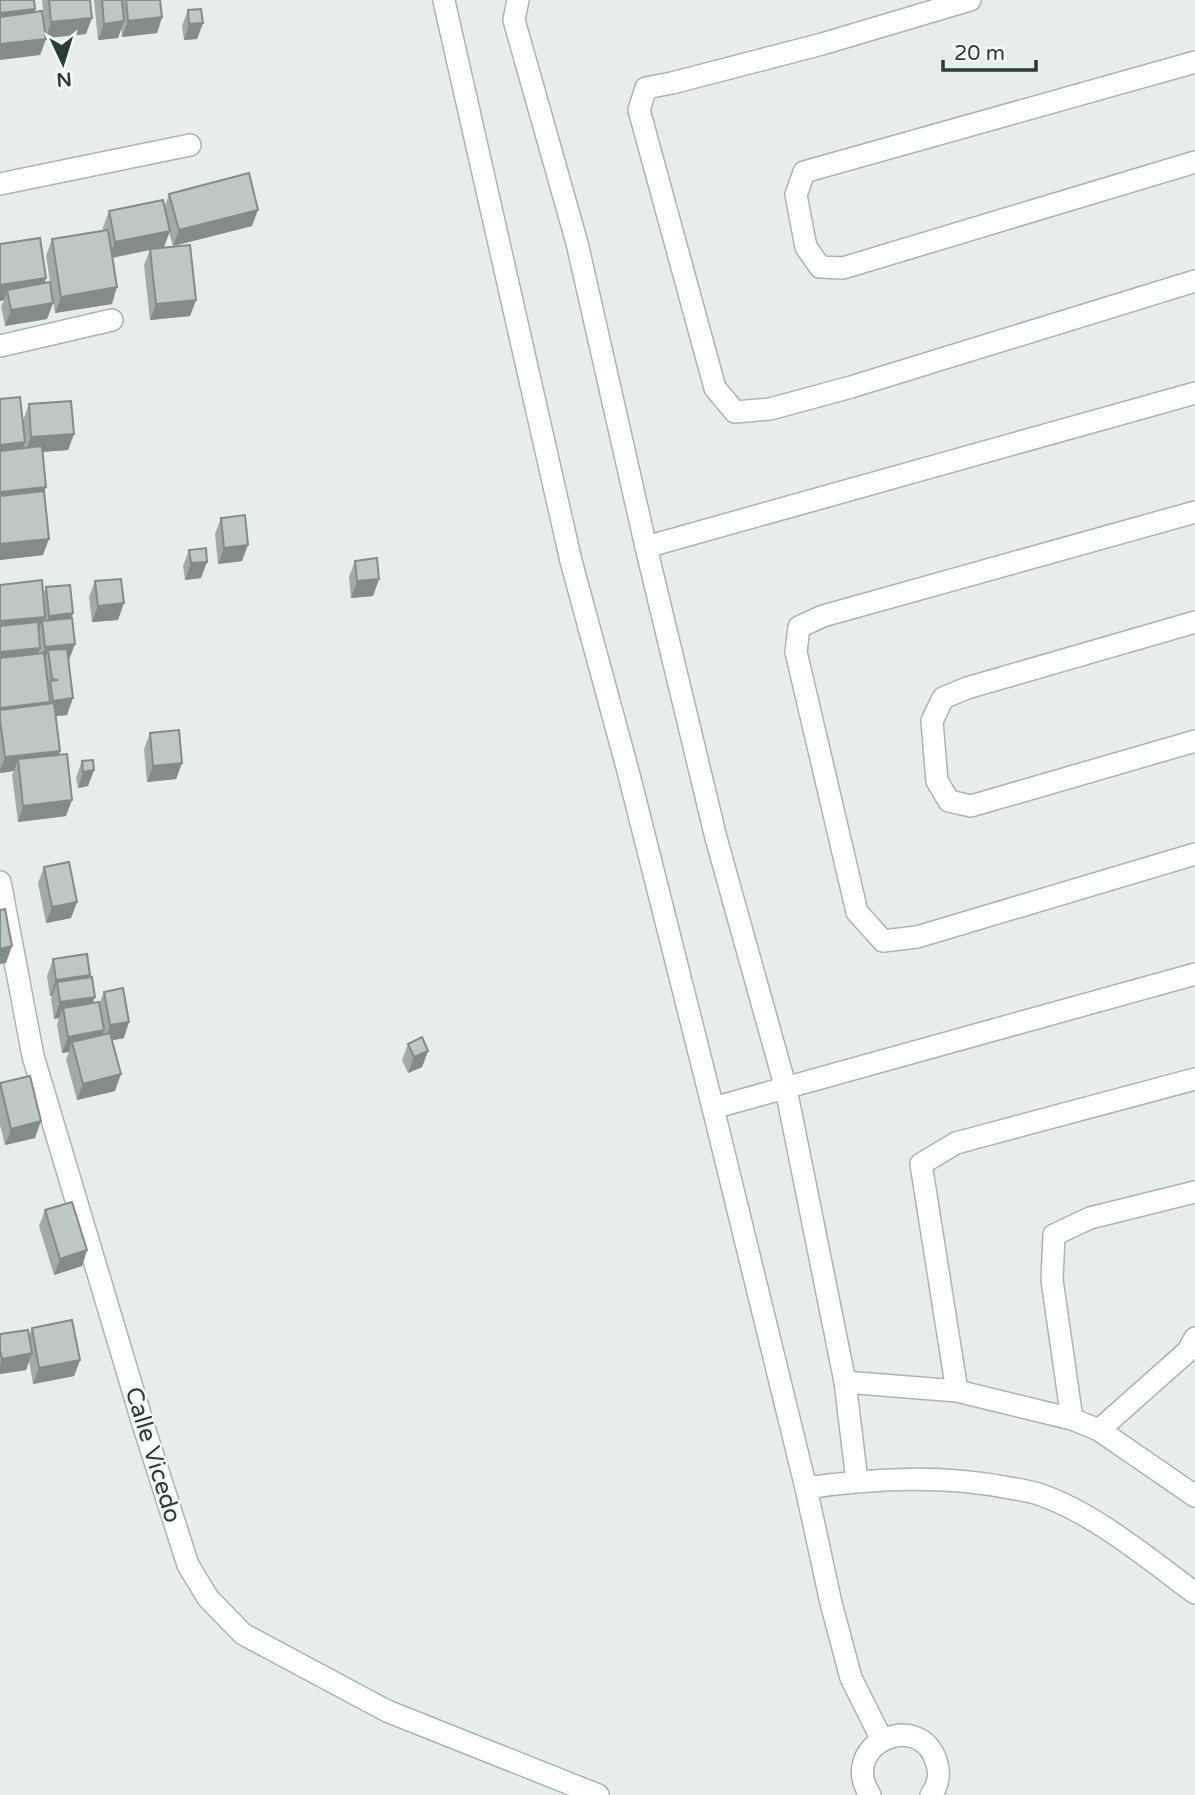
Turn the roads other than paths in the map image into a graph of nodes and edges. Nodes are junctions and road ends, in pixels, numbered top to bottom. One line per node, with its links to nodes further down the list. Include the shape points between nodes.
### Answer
1 (518, 0): 13 (street, via 514,20 577,243)
2 (970, 0): 8 (street, via 822,44 646,88 639,110 715,388 735,412 770,409)
3 (444, 1): 21 (street, via 571,561)
4 (1195, 62): 6 (street, via 804,172 796,195 806,247 820,267 843,268)
5 (190, 145): 7 (street)
6 (1195, 162)
7 (0, 184)
8 (1195, 281)
9 (112, 320): 10 (street)
10 (0, 346)
11 (1195, 393): 13 (street)
12 (1195, 512): 16 (street, via 823,616 799,627 796,652 858,912 883,941 917,937)
13 (646, 547): 20 (street, via 716,838)
14 (1195, 622): 15 (street, via 967,688 943,698 932,721 937,781 949,802 971,806)
15 (1195, 741)
16 (1195, 854)
17 (0, 882): 33 (street, Calle Vicedo, via 33,1056 188,1565 208,1598 243,1634 387,1711)
18 (1195, 974): 20 (street)
19 (1195, 1079): 25 (street, via 956,1143 921,1164)
20 (786, 1089): 21 (street); 24 (street)
21 (713, 1108): 29 (street)
22 (1195, 1192): 26 (street, via 1090,1218 1054,1235 1052,1280)
23 (1193, 1349): 27 (street)
24 (845, 1382): 25 (street); 28 (street)
25 (957, 1391): 26 (street)
26 (1072, 1419): 27 (street)
27 (1099, 1430): 30 (street)
28 (857, 1481): 29 (street); 31 (street, via 922,1478 1041,1495 1087,1517)
29 (806, 1488): 32 (street, via 851,1678)
30 (1195, 1496)
31 (1195, 1593)
32 (883, 1740): 34 (street, via 867,1754 863,1767); 35 (street, via 900,1735 925,1743 938,1766)
33 (598, 1795)
34 (870, 1795)
35 (931, 1795)

